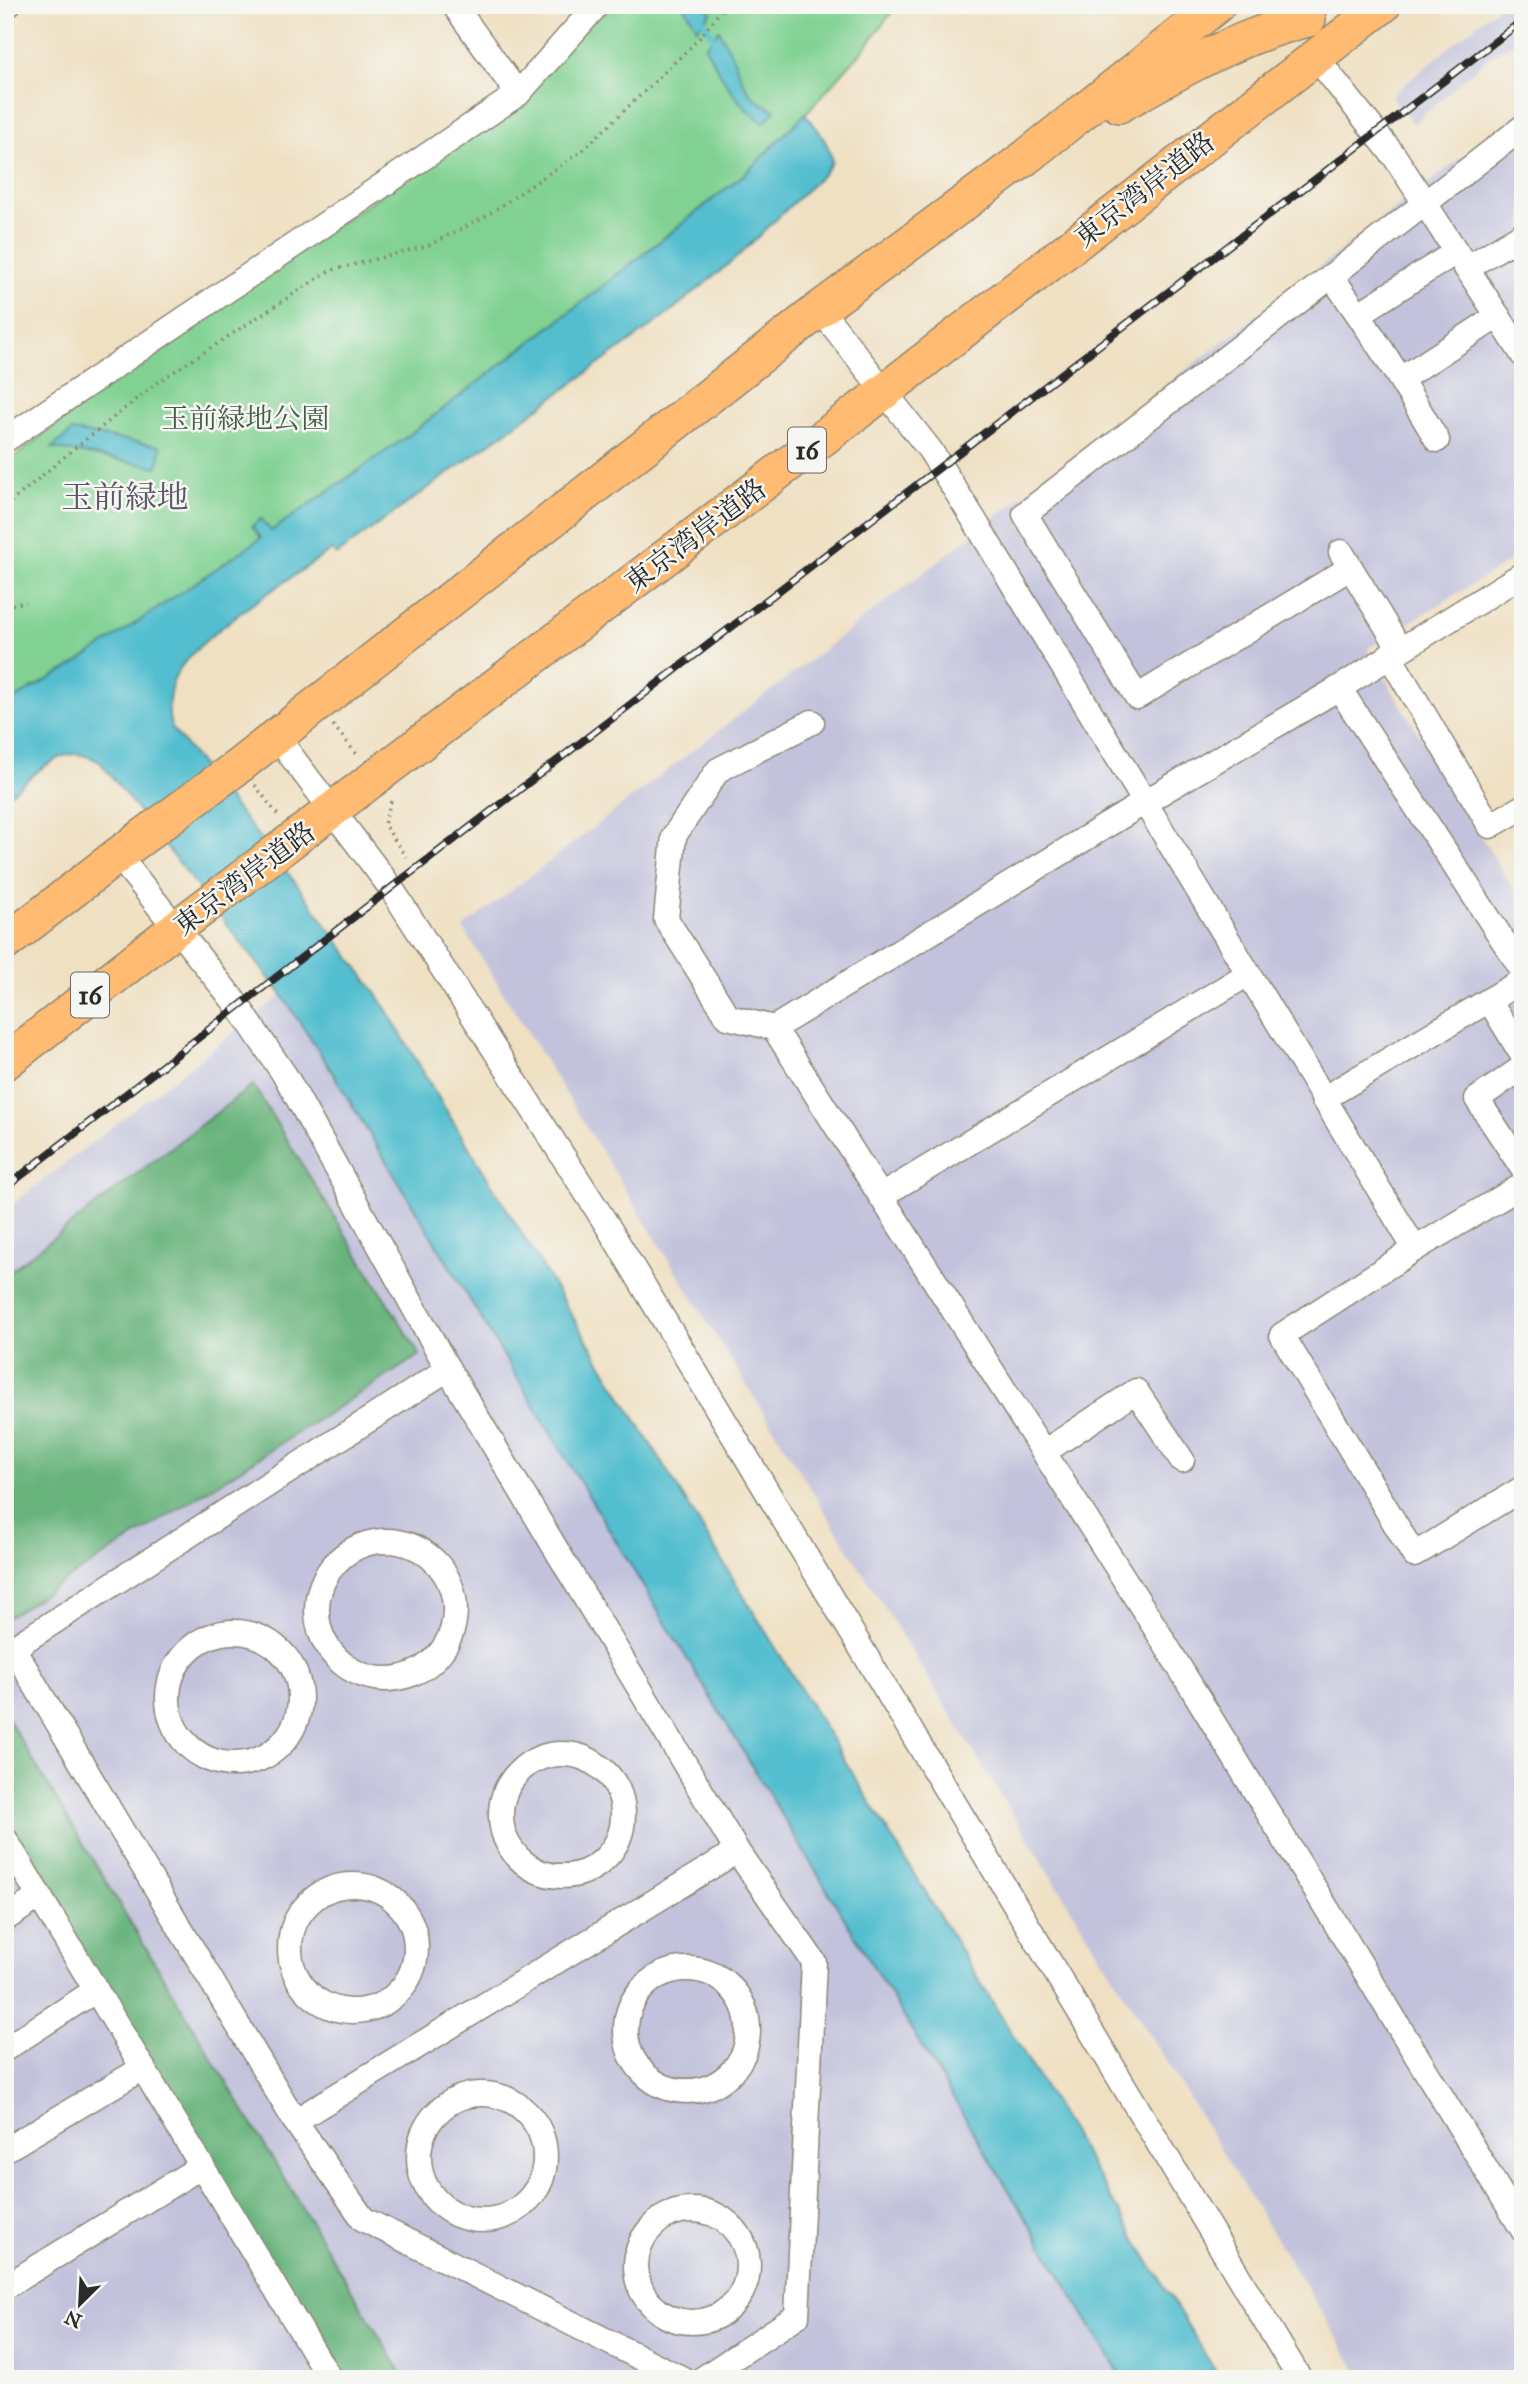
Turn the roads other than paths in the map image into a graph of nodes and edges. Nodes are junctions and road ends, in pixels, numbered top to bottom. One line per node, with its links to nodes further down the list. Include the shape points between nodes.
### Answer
1 (454, 5): 7 (street)
2 (597, 5): 7 (street)
3 (1217, 5): 9 (highway)
4 (1383, 5): 6 (highway, 東京湾岸道路 / 16)
5 (1285, 14): 6 (highway, via 1293,51); 9 (highway)
6 (1315, 56): 10 (street, via 1383,141); 19 (highway, 東京湾岸道路 / 16)
7 (518, 94): 20 (street)
8 (1523, 127): 10 (street)
9 (1025, 158): 14 (highway)
10 (1425, 204): 12 (street); 13 (street)
11 (1523, 234): 12 (street)
12 (1461, 260): 15 (street); 16 (street)
13 (1331, 276): 15 (street); 23 (street, via 1025,514 1137,697 1346,560)
14 (820, 309): 19 (street); 26 (highway)
15 (1359, 314): 18 (street)
16 (1498, 316): 17 (street); 18 (street)
17 (1523, 355)
18 (1401, 379): 21 (street)
19 (885, 391): 27 (street, via 974,518); 29 (highway, 東京湾岸道路 / 16)
20 (5, 440)
21 (1437, 440)
22 (1523, 574): 23 (street)
23 (1394, 652): 24 (street); 28 (street, via 1490,826)
24 (1339, 688): 27 (street); 33 (street)
25 (812, 722): 37 (street, via 718,769 674,836 666,919 728,1017)
26 (276, 736): 29 (street); 30 (highway)
27 (1145, 802): 34 (street); 37 (street)
28 (1523, 807)
29 (333, 811): 31 (highway, 東京湾岸道路 / 16); 72 (street, via 391,888 607,1224)
30 (118, 855): 31 (street); 32 (highway)
31 (176, 929): 39 (highway, 東京湾岸道路 / 16); 46 (street, via 238,1006 286,1077)
32 (5, 943)
33 (1523, 971)
34 (1248, 974): 41 (street); 44 (street)
35 (1523, 980): 36 (street)
36 (1489, 1000): 38 (street); 41 (street)
37 (774, 1028): 44 (street)
38 (1523, 1056)
39 (5, 1062)
40 (1523, 1067): 42 (street, via 1477,1099)
41 (1323, 1099): 45 (street)
42 (1523, 1169)
43 (1523, 1185): 45 (street)
44 (881, 1196): 47 (street)
45 (1415, 1249): 49 (street, via 1282,1335 1413,1555)
46 (448, 1369): 53 (street); 62 (street, via 13,1648)
47 (1044, 1452): 48 (street, via 1136,1391); 66 (street)
48 (1182, 1460)
49 (1523, 1488)
50 (379, 1679): 50 (street, via 356,1672 336,1658 317,1618 319,1594 333,1565 352,1550 393,1541 423,1552 441,1568 455,1601 454,1625 433,1661 412,1674)
51 (225, 1764): 51 (street, via 203,1757 184,1743 167,1703 169,1679 181,1657 198,1641 234,1631 257,1636 283,1653 298,1679 300,1702 296,1723 284,1743 265,1757)
52 (5, 1839): 55 (street)
53 (737, 1851): 62 (street); 71 (street, via 814,1962 797,2316)
54 (562, 1876): 54 (street, via 523,1862 507,1842 501,1822 510,1783 524,1767 552,1755 573,1755 593,1762 609,1775 620,1793 623,1827 615,1847 600,1864)
55 (40, 1896): 56 (street); 57 (street)
56 (5, 1919)
57 (96, 1990): 59 (street); 60 (street)
58 (354, 2011): 58 (street, via 332,2008 313,1997 292,1966 290,1944 295,1923 320,1894 358,1885 379,1890 406,1913 415,1933 416,1955 401,1990 383,2004)
59 (5, 2049)
60 (143, 2068): 63 (street); 64 (street)
61 (700, 2091): 61 (street, via 658,2085 629,2054 625,2033 633,1999 647,1982 671,1970 693,1968 714,1974 741,2001 748,2021 746,2050 735,2069)
62 (295, 2121): 70 (street, via 363,2219)
63 (5, 2150)
64 (202, 2166): 67 (street); 69 (street)
65 (483, 2221): 65 (street, via 442,2207 427,2190 419,2169 418,2147 426,2126 454,2100 475,2094 492,2095 522,2109 539,2130 545,2151 544,2173 523,2206 504,2217)
66 (1523, 2230)
67 (5, 2287)
68 (710, 2320): 68 (street, via 690,2323 671,2319 647,2301 638,2284 638,2247 663,2217 681,2210 701,2210 725,2220 747,2253 745,2287 734,2304)
69 (330, 2379)
70 (683, 2379)
71 (702, 2379)
72 (1300, 2379)

